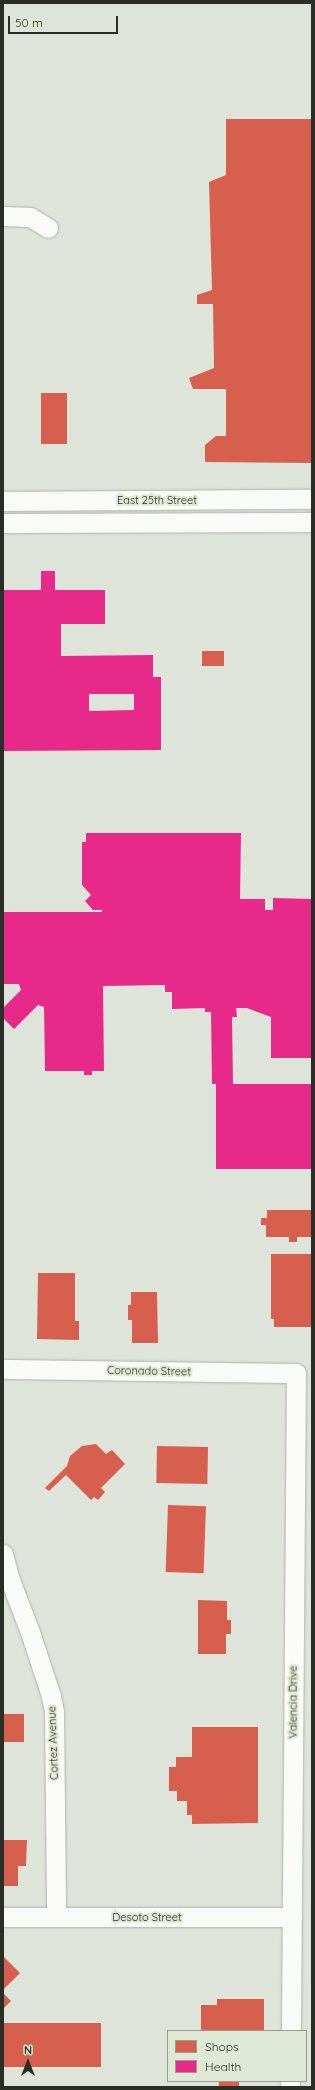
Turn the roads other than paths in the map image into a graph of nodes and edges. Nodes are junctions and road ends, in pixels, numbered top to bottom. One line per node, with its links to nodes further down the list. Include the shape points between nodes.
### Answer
1 (3, 216): 2 (street, via 30,217)
2 (48, 228)
3 (312, 499): 4 (street, East 25th Street)
4 (3, 501)
5 (312, 522): 6 (street, East 25th Street)
6 (3, 523)
7 (3, 1369): 8 (street, Coronado Street)
8 (296, 1373): 12 (street, Valencia Drive)
9 (3, 1554): 11 (street, Cortez Avenue, via 51,1696 54,1712)
10 (3, 1917): 11 (street, Desoto Street)
11 (56, 1917): 12 (street, Desoto Street)
12 (292, 1917): 13 (street, Valencia Drive)
13 (291, 2030)

